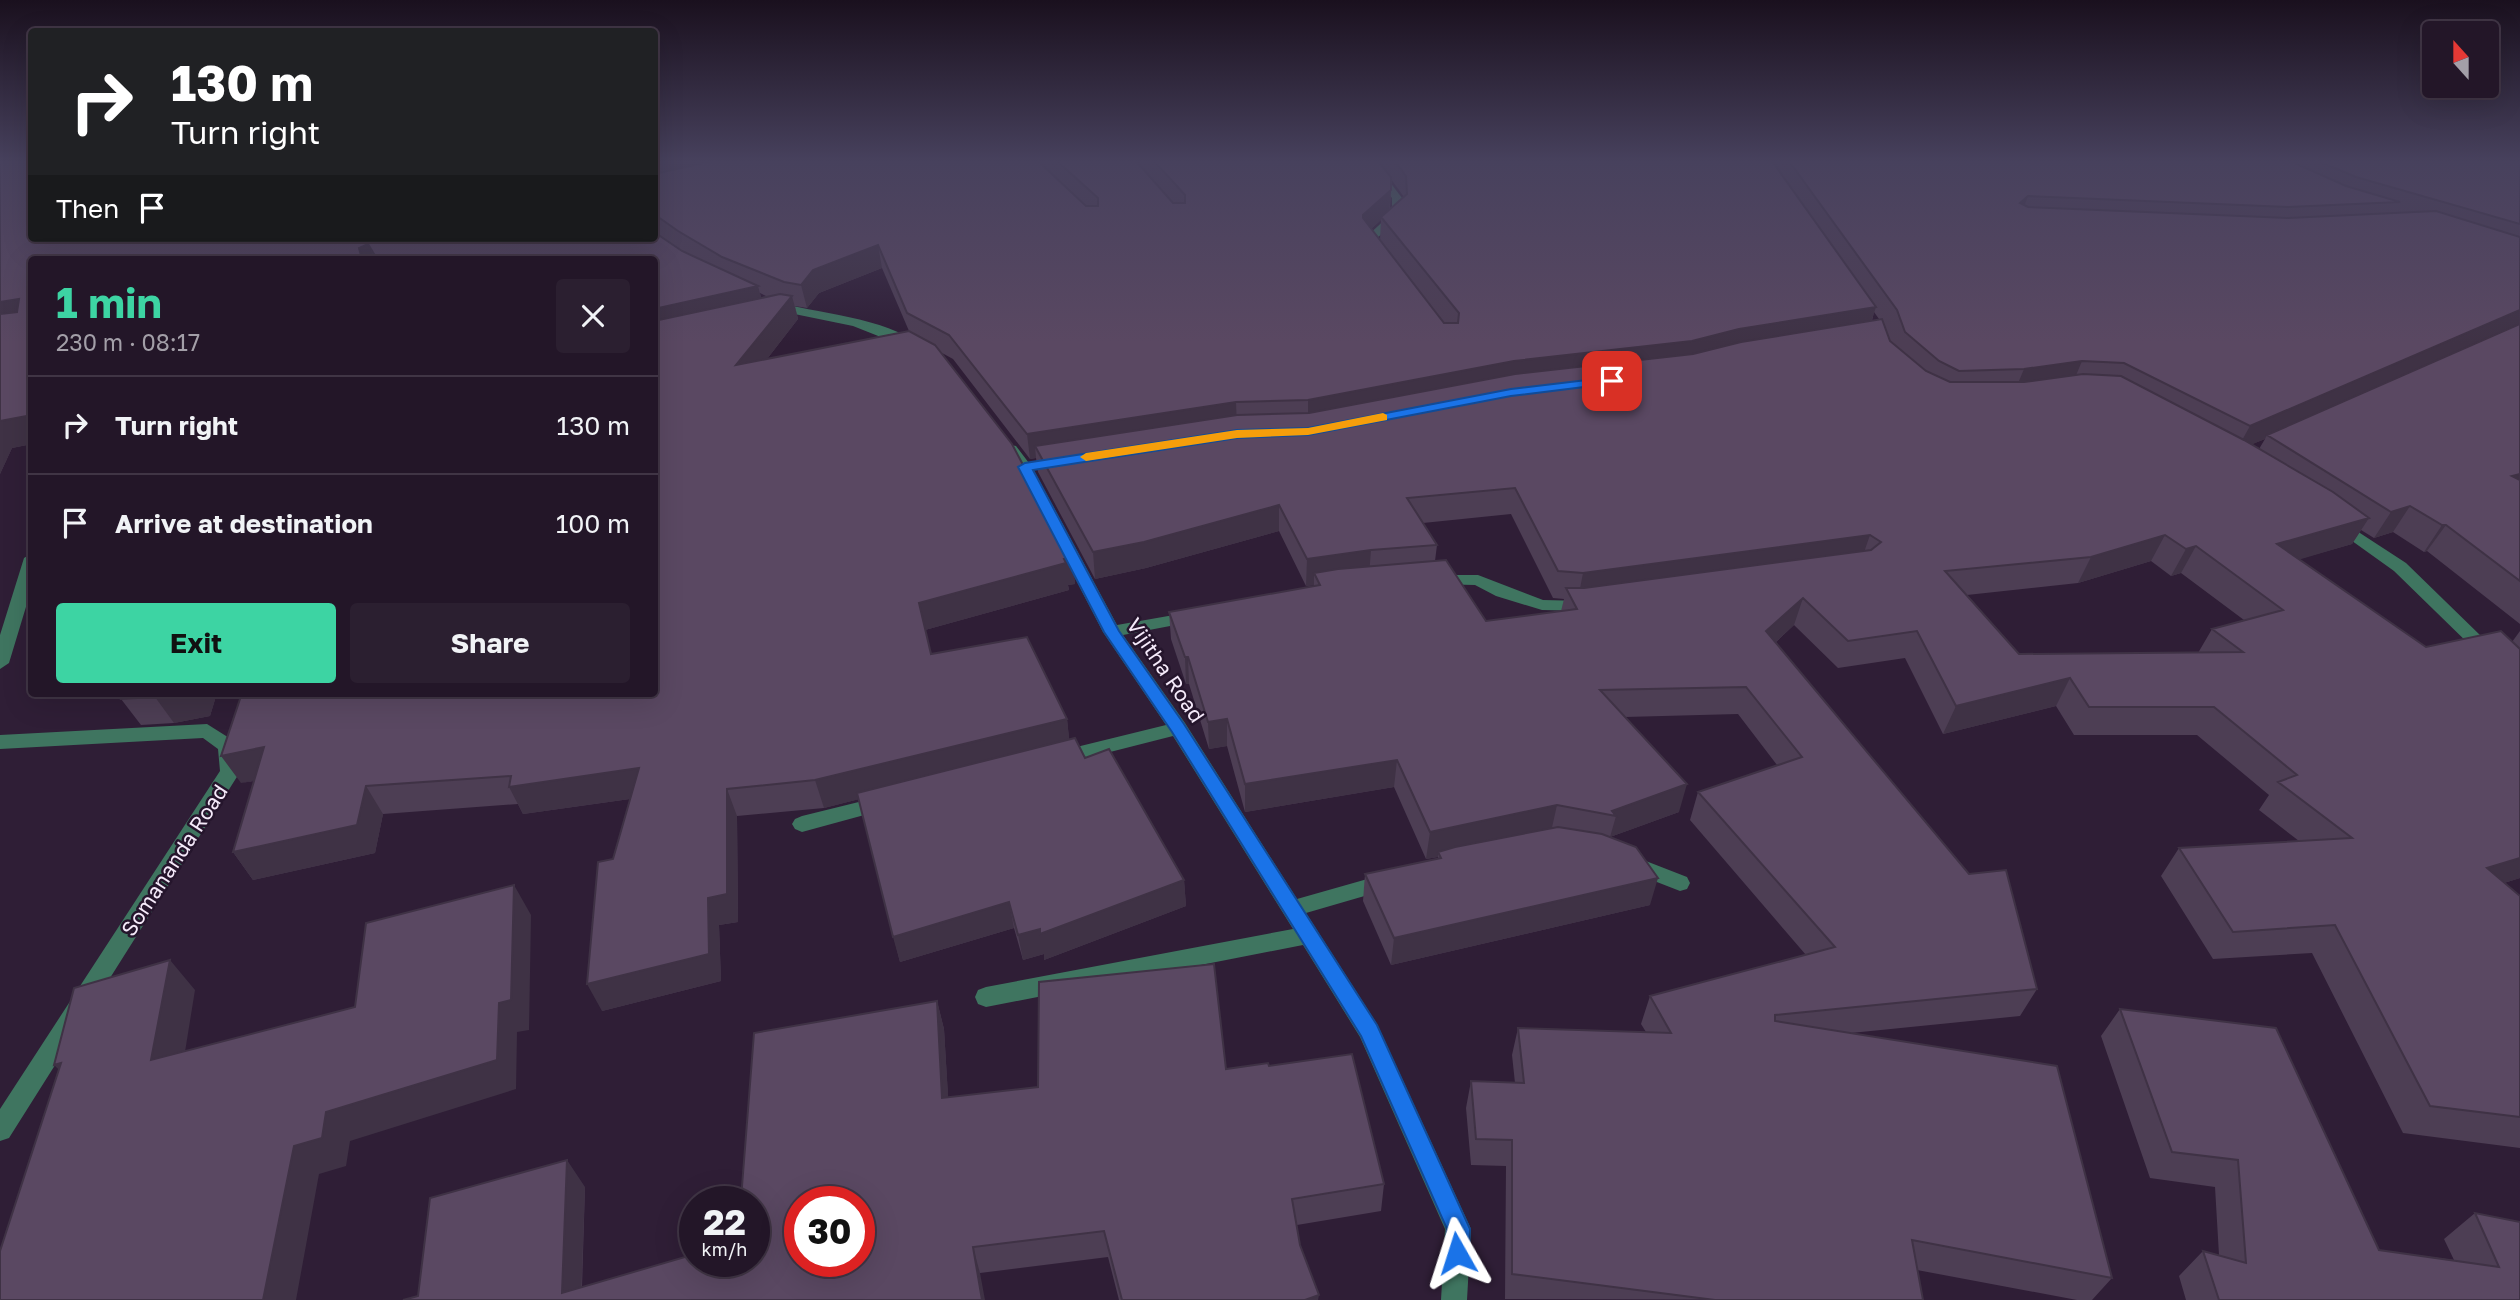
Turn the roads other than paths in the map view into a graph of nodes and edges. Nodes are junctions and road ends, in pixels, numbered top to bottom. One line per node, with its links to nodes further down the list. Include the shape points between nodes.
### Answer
1 (1389, 222): 2 (street, via 1370,239)
2 (1386, 260)
3 (760, 309): 4 (street, via 842,320 893,336)
4 (925, 353)
5 (1001, 436): 11 (street, Vijitha Road, via 1031,466)
6 (2323, 513): 13 (street, via 2400,567)
7 (28, 571): 12 (street)
8 (1416, 581): 9 (street, via 1478,580 1542,605)
9 (1605, 604)
10 (1207, 614): 11 (street)
11 (1112, 632): 14 (street, Vijitha Road)
12 (0, 663)
13 (2520, 684)
14 (1178, 728): 16 (street); 22 (street, Vijitha Road)
15 (0, 743): 25 (street, Somananda Road, via 207,731 227,746 230,772)
16 (1044, 762)
17 (896, 800): 18 (street)
18 (802, 824)
19 (1610, 856): 21 (street)
20 (1411, 875): 22 (street)
21 (1680, 883)
22 (1290, 909): 23 (street, Vijitha Road)
23 (1307, 935): 24 (street); 26 (street, Vijitha Road, via 1369,1031 1458,1229)
24 (986, 997)
25 (0, 1130)
26 (1454, 1300)

